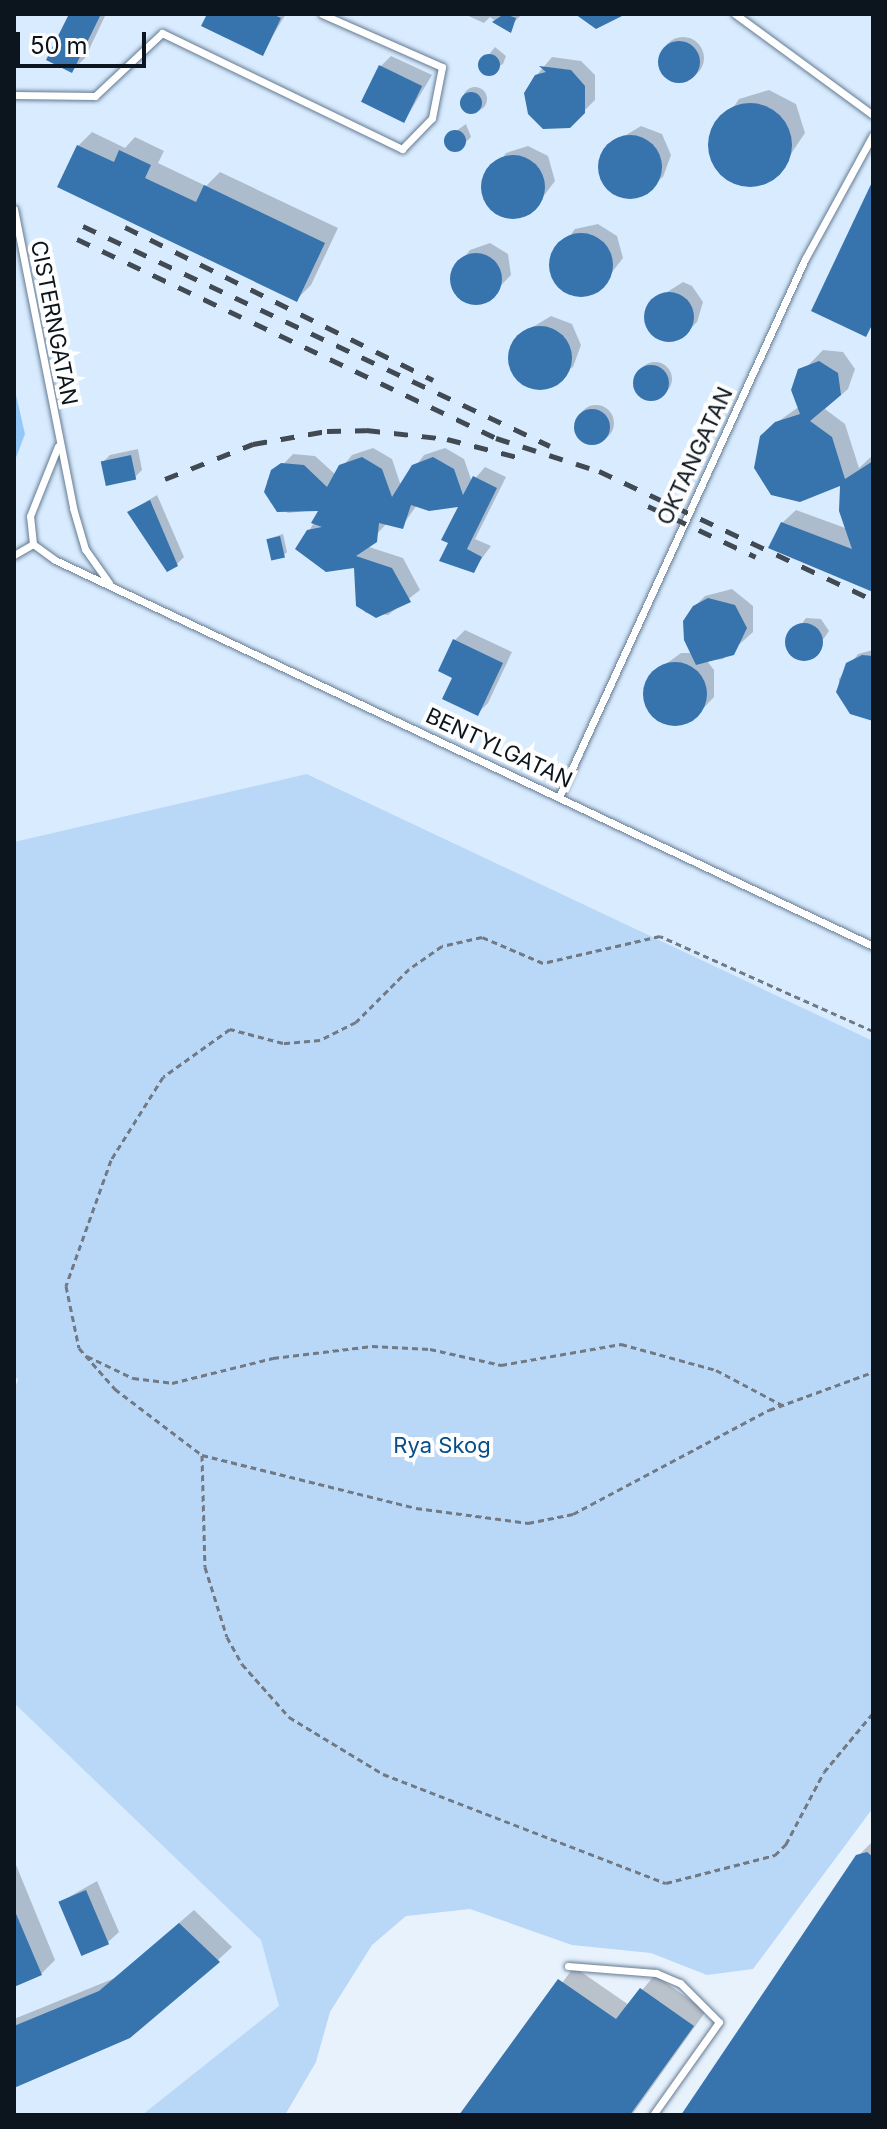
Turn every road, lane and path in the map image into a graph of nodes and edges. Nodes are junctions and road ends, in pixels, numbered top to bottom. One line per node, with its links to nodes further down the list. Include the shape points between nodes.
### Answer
1 (322, 14): 3 (lane, via 442,67 432,118 402,149 162,33 95,96)
2 (735, 14): 4 (lane)
3 (14, 95)
4 (873, 115)
5 (873, 135): 11 (lane, OKTANGATAN, via 805,259)
6 (14, 209): 7 (lane, CISTERNGATAN)
7 (58, 444): 8 (lane, via 30,516); 10 (lane, CISTERNGATAN, via 85,549)
8 (33, 544): 9 (lane); 10 (lane, BENTYLGATAN)
9 (14, 555)
10 (110, 584): 11 (lane, BENTYLGATAN)
11 (559, 797): 12 (lane, BENTYLGATAN)
12 (873, 946)
13 (873, 1031): 14 (path, via 660,936 543,963 482,937 442,946 409,969 356,1022 320,1040 283,1043 230,1029 163,1077 111,1160 66,1286)
14 (84, 1355): 16 (path, via 133,1378 172,1383 273,1358 372,1346 430,1349 501,1365 621,1344 716,1370); 17 (path, via 115,1389)
15 (873, 1372): 16 (path)
16 (782, 1405): 17 (path, via 573,1514 528,1523 416,1508)
17 (202, 1455): 18 (path, via 205,1567 227,1637 242,1664 289,1717 383,1774 666,1883 775,1855 824,1772)
18 (873, 1713)
19 (568, 1966): 20 (lane, via 656,1973 680,1983 719,2022)
20 (653, 2115)

